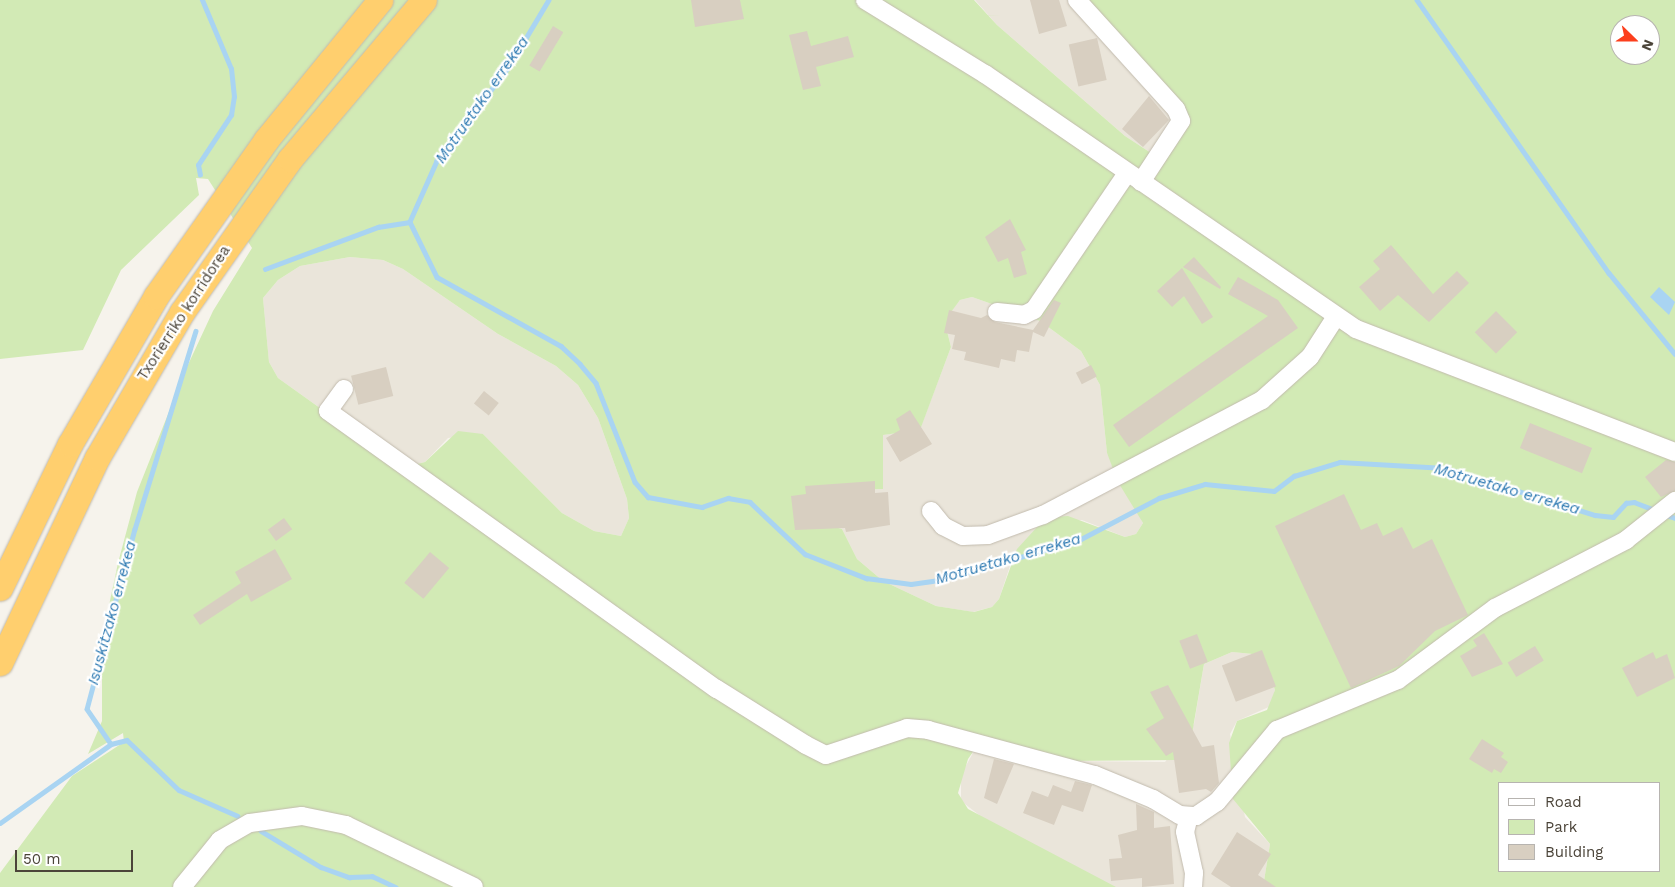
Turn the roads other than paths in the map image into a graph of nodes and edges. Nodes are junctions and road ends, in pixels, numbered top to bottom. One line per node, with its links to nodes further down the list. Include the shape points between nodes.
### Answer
1 (380, 0): 12 (highway, Txorierriko korridorea, via 266,140 156,296 70,444)
2 (424, 0): 13 (highway, Txorierriko korridorea, via 290,159 182,312 97,458)
3 (865, 0): 5 (street, via 985,74)
4 (1077, 0): 5 (street, via 1176,109 1181,121)
5 (1134, 178): 6 (street, via 1034,310 1024,315); 7 (street)
6 (997, 312)
7 (1335, 318): 9 (street); 11 (street, via 1310,357 1262,400 1043,515 988,535 962,536 943,526)
8 (344, 389): 14 (street, via 328,411 717,689 806,745 826,755 907,728 928,730 1095,775)
9 (1675, 452)
10 (1665, 510): 14 (street, via 1626,540 1496,608 1398,680 1277,730 1217,802 1196,816)
11 (931, 511)
12 (0, 588)
13 (0, 663)
14 (1189, 816): 17 (street, via 1185,832 1194,873)
15 (182, 887): 16 (street, via 220,840 250,823 302,816 346,825)
16 (474, 887)
17 (1192, 887)

